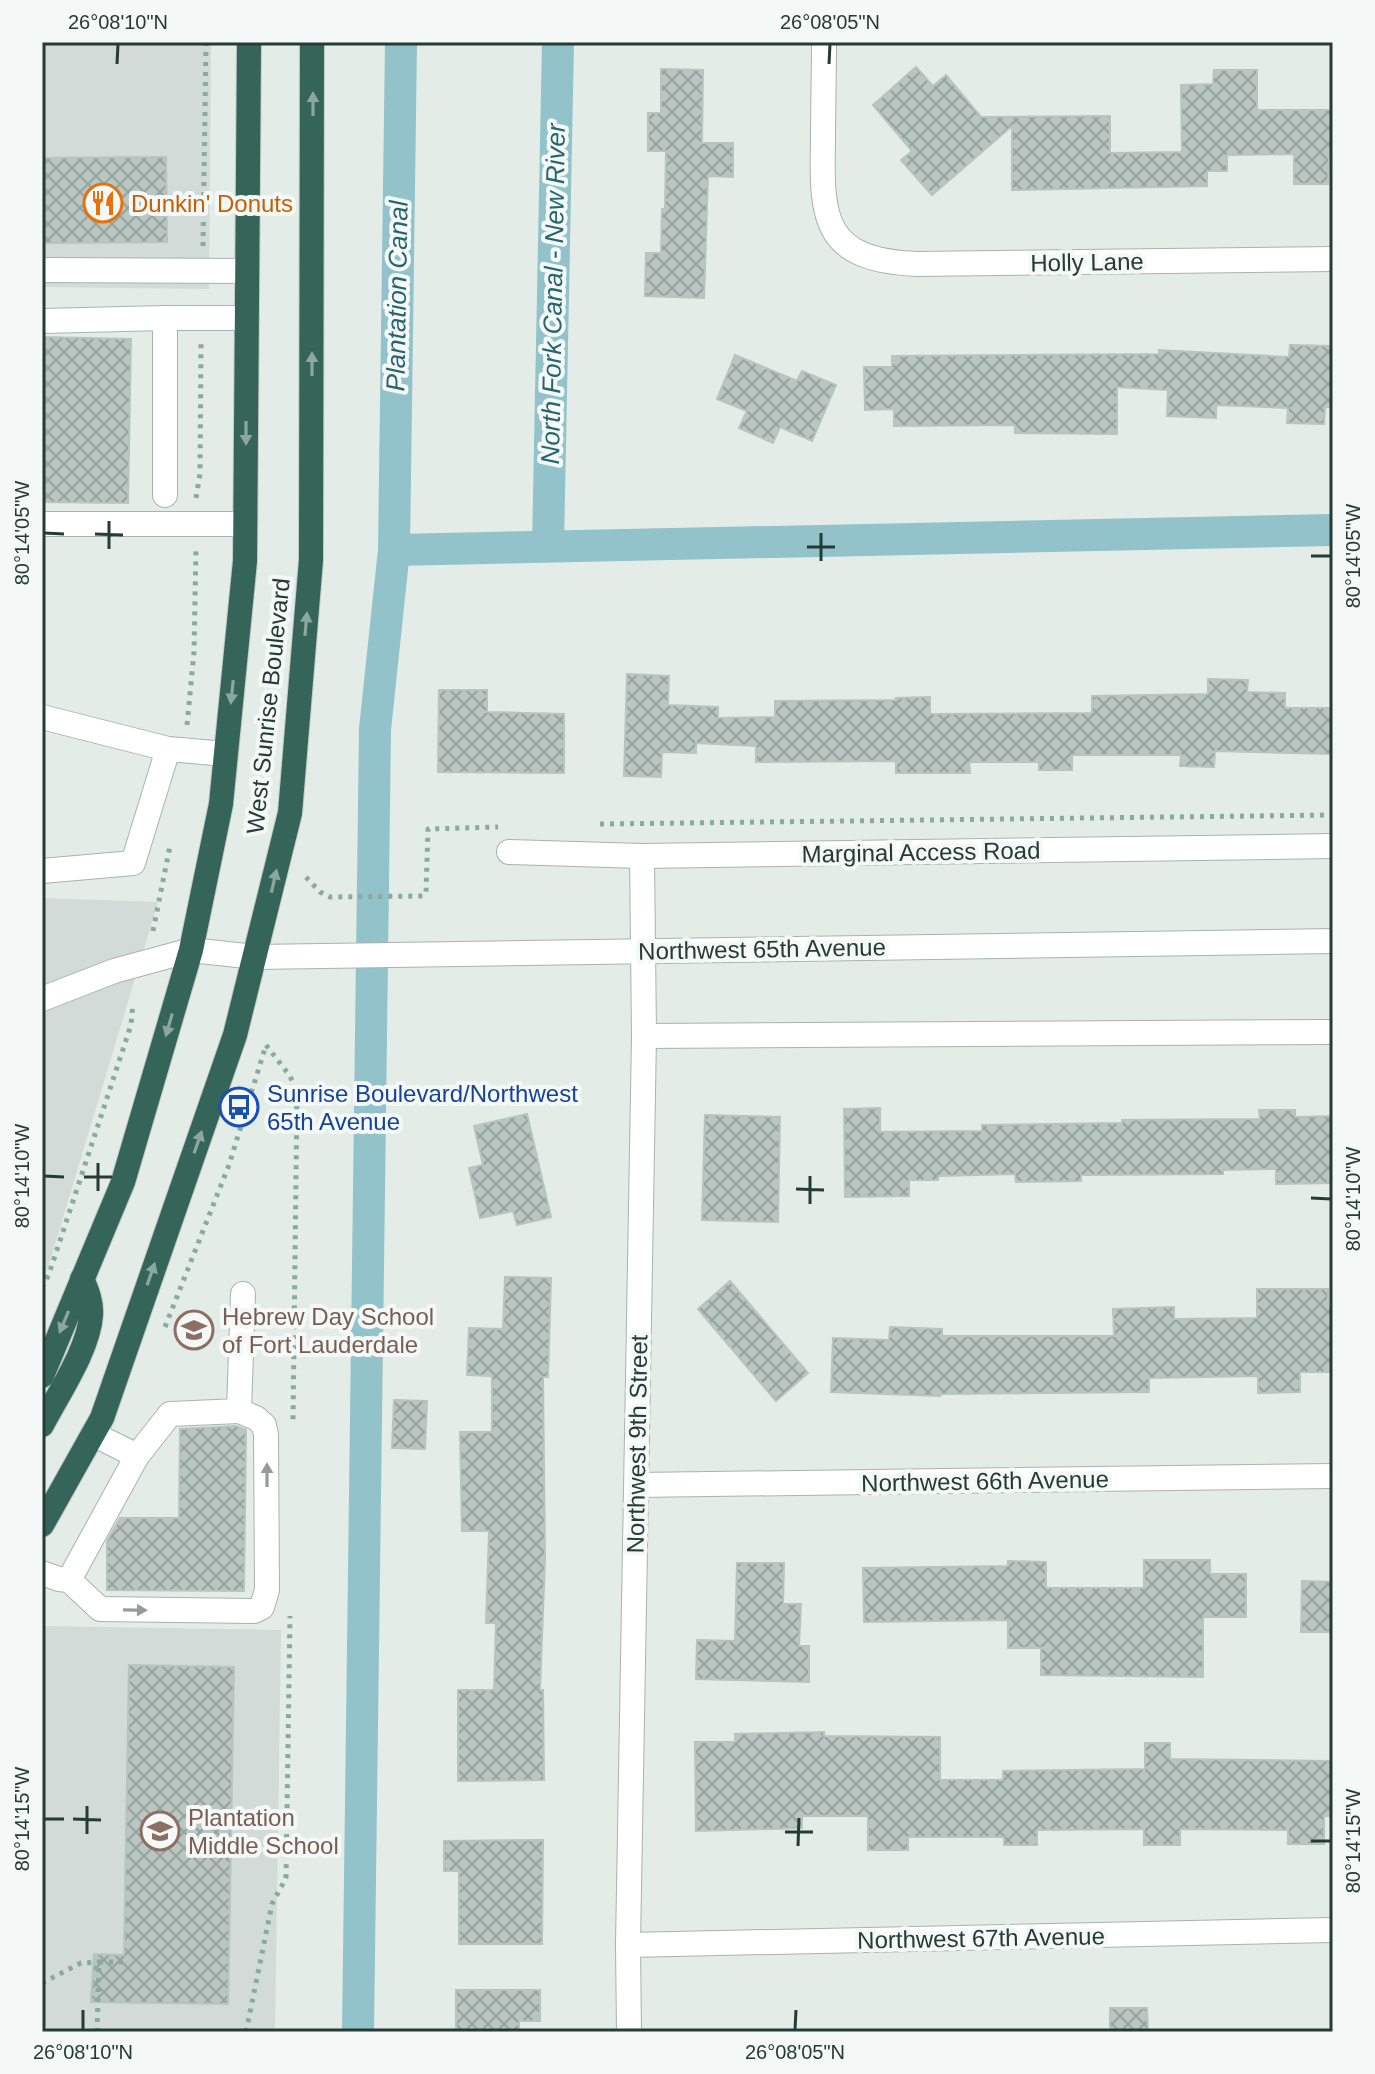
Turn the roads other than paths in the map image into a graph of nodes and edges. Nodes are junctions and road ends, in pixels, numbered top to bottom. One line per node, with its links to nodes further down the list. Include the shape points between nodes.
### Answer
1 (249, 42): 6 (highway, West Sunrise Boulevard)
2 (312, 42): 23 (highway, West Sunrise Boulevard, one-way to 2, via 290,813 311,560)
3 (824, 42): 4 (street, Holly Lane, via 826,215 845,243 865,256 917,264)
4 (1333, 259)
5 (42, 270): 6 (street)
6 (247, 271): 8 (highway, West Sunrise Boulevard)
7 (165, 318): 8 (street); 9 (street); 10 (street)
8 (247, 318): 12 (highway, West Sunrise Boulevard, one-way to 12)
9 (42, 321)
10 (165, 495)
11 (42, 524): 12 (street)
12 (245, 524): 15 (highway, West Sunrise Boulevard, one-way to 15)
13 (42, 717): 14 (street)
14 (168, 749): 15 (street); 19 (street, via 133,863)
15 (226, 754): 21 (highway, West Sunrise Boulevard)
16 (1333, 846): 18 (street, Marginal Access Road)
17 (509, 852): 18 (street, Marginal Access Road)
18 (642, 856): 22 (street, Northwest 9th Street)
19 (42, 871)
20 (1333, 941): 22 (street, Northwest 65th Avenue)
21 (191, 950): 23 (street, Northwest 65th Avenue); 24 (street, via 114,971); 27 (highway, West Sunrise Boulevard, one-way to 27, via 123,1182)
22 (644, 951): 23 (street, Northwest 65th Avenue); 26 (street, Northwest 9th Street)
23 (256, 957): 32 (highway, West Sunrise Boulevard, one-way to 23, via 235,1035)
24 (42, 999)
25 (1333, 1032): 26 (street)
26 (644, 1036): 35 (street, Northwest 9th Street)
27 (82, 1279): 29 (highway, West Sunrise Boulevard, one-way to 29); 31 (highway, via 91,1302 87,1338)
28 (243, 1294): 30 (street)
29 (42, 1376)
30 (239, 1411): 33 (street, via 170,1414); 38 (street, one-way to 30, via 100,1609 262,1607 267,1590 266,1435 264,1425)
31 (42, 1425)
32 (93, 1434): 33 (street); 36 (highway, West Sunrise Boulevard)
33 (137, 1456): 38 (street)
34 (1333, 1476): 35 (street, Northwest 66th Avenue)
35 (637, 1485): 40 (street, Northwest 9th Street)
36 (42, 1525)
37 (42, 1573): 38 (street)
38 (69, 1580)
39 (1333, 1930): 40 (street, Northwest 67th Avenue)
40 (628, 1945): 41 (street, Northwest 9th Street)
41 (629, 2032)

